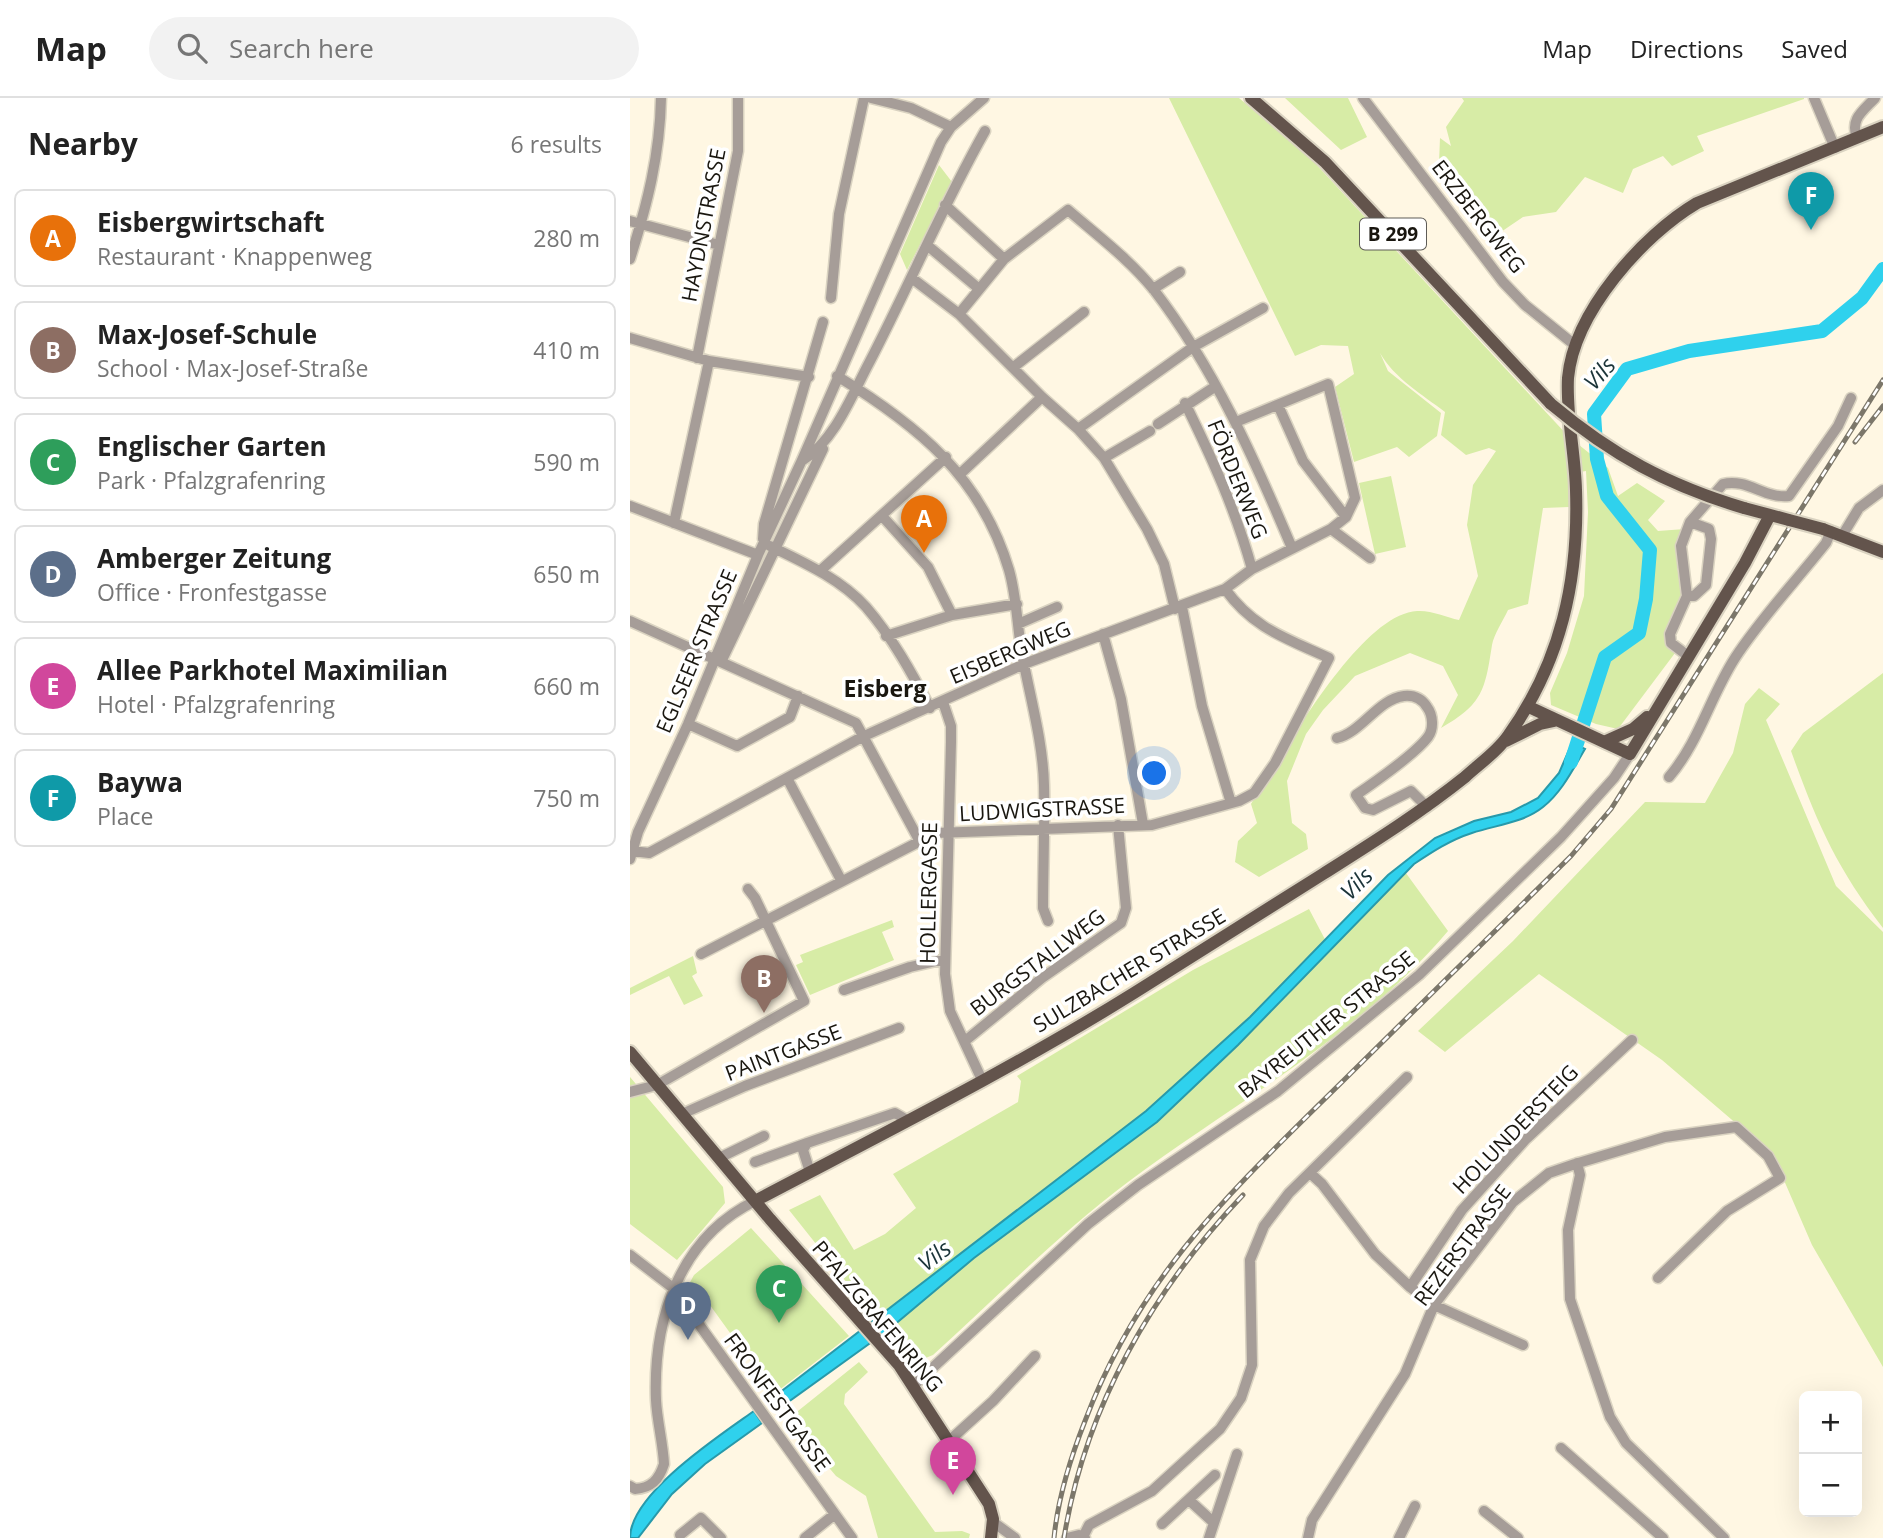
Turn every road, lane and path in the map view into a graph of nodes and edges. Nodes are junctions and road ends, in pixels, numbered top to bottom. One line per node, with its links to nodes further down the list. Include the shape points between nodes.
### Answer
1 (661, 98): 18 (street, via 660,140)
2 (738, 98): 19 (street, HAYDNSTRASSE, via 738,151)
3 (864, 98): 27 (street, via 839,214)
4 (871, 98): 10 (street)
5 (984, 98): 11 (street, EGLSEER STRASSE)
6 (1251, 98): 55 (main road, B 299, bridge, via 1325,162 1527,379 1586,434 1683,488)
7 (1363, 98): 33 (street, ERZBERGWEG, via 1503,282)
8 (1814, 98): 15 (street)
9 (1875, 98): 14 (street, via 1855,119)
10 (904, 102): 11 (street)
11 (951, 127): 38 (street, EGLSEER STRASSE)
12 (1883, 127): 14 (main road, SULZBACHER STRASSE)
13 (985, 131): 16 (street, EGLSEER STRASSE)
14 (1857, 138): 15 (main road, SULZBACHER STRASSE)
15 (1835, 148): 33 (main road, SULZBACHER STRASSE, via 1725,190 1678,214 1645,243 1605,292)
16 (946, 205): 20 (street, EGLSEER STRASSE); 22 (street)
17 (630, 221): 18 (street)
18 (641, 224): 19 (street); 21 (street)
19 (719, 245): 35 (street, HAYDNSTRASSE)
20 (927, 245): 24 (street, EGLSEER STRASSE); 25 (street)
21 (630, 259)
22 (1004, 259): 25 (street); 26 (street, via 1068,210)
23 (1180, 272): 26 (street)
24 (913, 279): 30 (street); 41 (street, EGLSEER STRASSE)
25 (978, 288): 30 (street)
26 (1153, 289): 34 (street)
27 (831, 298)
28 (1263, 308): 34 (street)
29 (1084, 312): 37 (street)
30 (959, 313): 37 (street)
31 (823, 322): 39 (street)
32 (630, 338): 35 (street)
33 (1577, 346): 87 (main road, SULZBACHER STRASSE, via 1568,377 1576,490 1573,575)
34 (1193, 347): 40 (street); 47 (street)
35 (697, 358): 36 (street)
36 (709, 361): 39 (street); 58 (street)
37 (1015, 366): 42 (street)
38 (837, 376): 41 (street); 51 (street, EGLSEER STRASSE)
39 (809, 377): 62 (street, via 764,524)
40 (1216, 386): 44 (street); 46 (street)
41 (856, 388): 48 (street, EGLSEER STRASSE); 49 (street, via 917,429)
42 (1042, 397): 47 (street); 52 (street)
43 (1850, 398): 59 (street, via 1838,426 1789,496 1741,483 1724,484)
44 (1185, 403): 50 (street); 68 (street, FÖRDERWEG, via 1221,476)
45 (1278, 405): 46 (street); 57 (street, via 1303,461); 57 (street, via 1328,384 1355,498)
46 (1236, 422): 63 (street)
47 (1078, 429): 50 (street)
48 (830, 433): 51 (street, EGLSEER STRASSE); 64 (street, EGLSEER STRASSE)
49 (946, 457): 52 (street); 56 (street)
50 (1104, 458): 74 (street, via 1158,552)
51 (802, 460): 62 (street, EGLSEER STRASSE)
52 (960, 474): 72 (street, via 991,524)
53 (1883, 490): 61 (street)
54 (630, 506): 58 (street)
55 (1770, 515): 61 (main road, B 299, bridge); 80 (main road, BAYREUTHER STRASSE)
56 (883, 517): 69 (street); 75 (street, via 928,568)
57 (1346, 517): 60 (street, EISBERGWEG)
58 (674, 523): 66 (street)
59 (1690, 523): 71 (street, via 1681,546); 71 (street, via 1709,529 1711,539 1706,585 1694,596)
60 (1331, 529): 63 (street, EISBERGWEG); 67 (street)
61 (1832, 532): 65 (main road, B 299); 94 (street, via 1737,656 1685,759)
62 (763, 543): 64 (street); 66 (street, EGLSEER STRASSE)
63 (1292, 548): 68 (street, EISBERGWEG)
64 (775, 549): 69 (street); 81 (street, EGLSEER STRASSE)
65 (1883, 552)
66 (758, 555): 81 (street, EGLSEER STRASSE)
67 (1370, 558)
68 (1252, 569): 70 (street, EISBERGWEG)
69 (820, 571): 79 (street, via 865,606)
70 (1225, 589): 74 (street, EISBERGWEG); 96 (street, LUDWIGSTRASSE, via 1241,611 1261,626 1329,658 1275,763 1254,793)
71 (1687, 596): 80 (street, via 1670,634 1671,643)
72 (1017, 604): 75 (street); 77 (street)
73 (1057, 607): 77 (street)
74 (1178, 608): 78 (street, EISBERGWEG); 96 (street)
75 (952, 615): 79 (street)
76 (630, 621): 81 (street)
77 (1018, 624): 82 (street)
78 (1103, 634): 82 (street, EISBERGWEG); 98 (street, via 1121,699)
79 (886, 636): 86 (street)
80 (1688, 656): 85 (main road, BAYREUTHER STRASSE)
81 (717, 660): 83 (street); 88 (street, EGLSEER STRASSE)
82 (1024, 664): 84 (street, EISBERGWEG); 101 (street, via 1044,783)
83 (799, 696): 88 (street, via 789,716 737,746); 89 (street, via 856,723)
84 (943, 702): 86 (street, EISBERGWEG); 102 (street, HOLLERGASSE, via 951,726)
85 (1658, 707): 92 (main road, BAYREUTHER STRASSE, via 1633,729); 93 (main road, BAYREUTHER STRASSE)
86 (930, 708): 89 (street, EISBERGWEG)
87 (1536, 715): 91 (main road, SULZBACHER STRASSE); 91 (main road, SULZBACHER STRASSE); 92 (main road)
88 (688, 724): 100 (street, EGLSEER STRASSE)
89 (862, 737): 95 (street, EISBERGWEG); 103 (street)
90 (1337, 738): 97 (street, via 1348,735 1401,696 1425,703 1432,719 1427,738 1356,795 1365,808 1373,810 1411,791)
91 (1505, 742): 97 (main road, SULZBACHER STRASSE)
92 (1604, 742): 93 (main road)
93 (1630, 754): 137 (street, BAYREUTHER STRASSE, via 1561,836 1419,975 1278,1091 1088,1224)
94 (1669, 777)
95 (787, 778): 104 (street, EISBERGWEG, via 649,853); 105 (street)
96 (1231, 803): 98 (street, LUDWIGSTRASSE)
97 (1427, 807): 117 (main road, SULZBACHER STRASSE, via 1134,993)
98 (1143, 824): 99 (street, LUDWIGSTRASSE)
99 (1118, 825): 101 (street, LUDWIGSTRASSE); 114 (street, BURGSTALLWEG, via 1126,908 1121,923 1042,978)
100 (634, 830): 104 (street, EGLSEER STRASSE)
101 (1043, 830): 102 (street, LUDWIGSTRASSE); 108 (street, via 1043,908)
102 (949, 833): 103 (street, LUDWIGSTRASSE); 110 (street, HOLLERGASSE)
103 (919, 841): 105 (street, LUDWIGSTRASSE)
104 (631, 855)
105 (841, 880): 107 (street, LUDWIGSTRASSE)
106 (748, 889): 107 (street)
107 (766, 920): 109 (street, LUDWIGSTRASSE); 118 (street, via 804,1001)
108 (1048, 921)
109 (701, 954)
110 (945, 959): 111 (street); 114 (street, HOLLERGASSE, via 950,1011)
111 (844, 990)
112 (899, 1028): 120 (street, PAINTGASSE)
113 (1632, 1040): 132 (street, HOLUNDERSTEIG, via 1526,1139 1471,1200)
114 (965, 1041): 117 (street, HOLLERGASSE)
115 (630, 1052): 118 (main road, PFALZGRAFENRING)
116 (1407, 1077): 128 (street)
117 (982, 1080): 121 (main road, SULZBACHER STRASSE)
118 (657, 1085): 119 (street); 120 (main road, PFALZGRAFENRING)
119 (630, 1092)
120 (682, 1114): 124 (main road, PFALZGRAFENRING)
121 (907, 1120): 123 (street, via 895,1113); 127 (main road, SULZBACHER STRASSE)
122 (764, 1136): 124 (street)
123 (807, 1143): 125 (street); 127 (street, via 803,1150)
124 (719, 1158): 129 (main road, PFALZGRAFENRING)
125 (755, 1162)
126 (1577, 1163): 131 (street, REZERSTRASSE, via 1665,1137 1736,1127 1768,1156 1780,1178 1727,1211); 134 (street, REZERSTRASSE, via 1549,1173 1513,1202); 163 (street, via 1580,1175 1568,1230 1570,1298 1610,1417 1626,1443)
127 (810, 1172): 129 (main road, SULZBACHER STRASSE)
128 (1310, 1173): 132 (street, via 1375,1254); 151 (street, via 1264,1226 1254,1245 1249,1284 1252,1364 1241,1398 1220,1429 1152,1490 1089,1525)
129 (755, 1201): 133 (street, via 709,1233); 137 (main road, PFALZGRAFENRING)
130 (631, 1258): 133 (street, FRONFESTGASSE)
131 (1658, 1278)
132 (1410, 1287): 134 (street)
133 (673, 1288): 142 (street, via 656,1357 664,1464 651,1485); 146 (street, FRONFESTGASSE)
134 (1434, 1305): 135 (street); 159 (street, REZERSTRASSE, via 1405,1374 1312,1520)
135 (1523, 1345)
136 (1035, 1356): 138 (street)
137 (914, 1385): 138 (main road, PFALZGRAFENRING)
138 (950, 1440): 148 (main road, PFALZGRAFENRING, via 982,1490)
139 (1561, 1448): 162 (street)
140 (1237, 1454): 147 (street)
141 (1215, 1475): 143 (street)
142 (632, 1488)
143 (1189, 1500): 147 (street); 149 (street)
144 (1415, 1507): 160 (street)
145 (1484, 1511): 161 (street)
146 (835, 1514): 153 (street); 154 (street, FRONFESTGASSE)
147 (1212, 1521): 158 (street)
148 (993, 1522): 155 (main road, PFALZGRAFENRING); 156 (street)
149 (1162, 1524)
150 (680, 1535): 152 (street, via 701,1518)
151 (1084, 1537): 157 (street)
152 (721, 1538)
153 (805, 1538)
154 (852, 1538)
155 (991, 1538)
156 (1015, 1538)
157 (1067, 1538)
158 (1209, 1538)
159 (1308, 1538)
160 (1399, 1538)
161 (1518, 1538)
162 (1662, 1538)
163 (1724, 1538)

